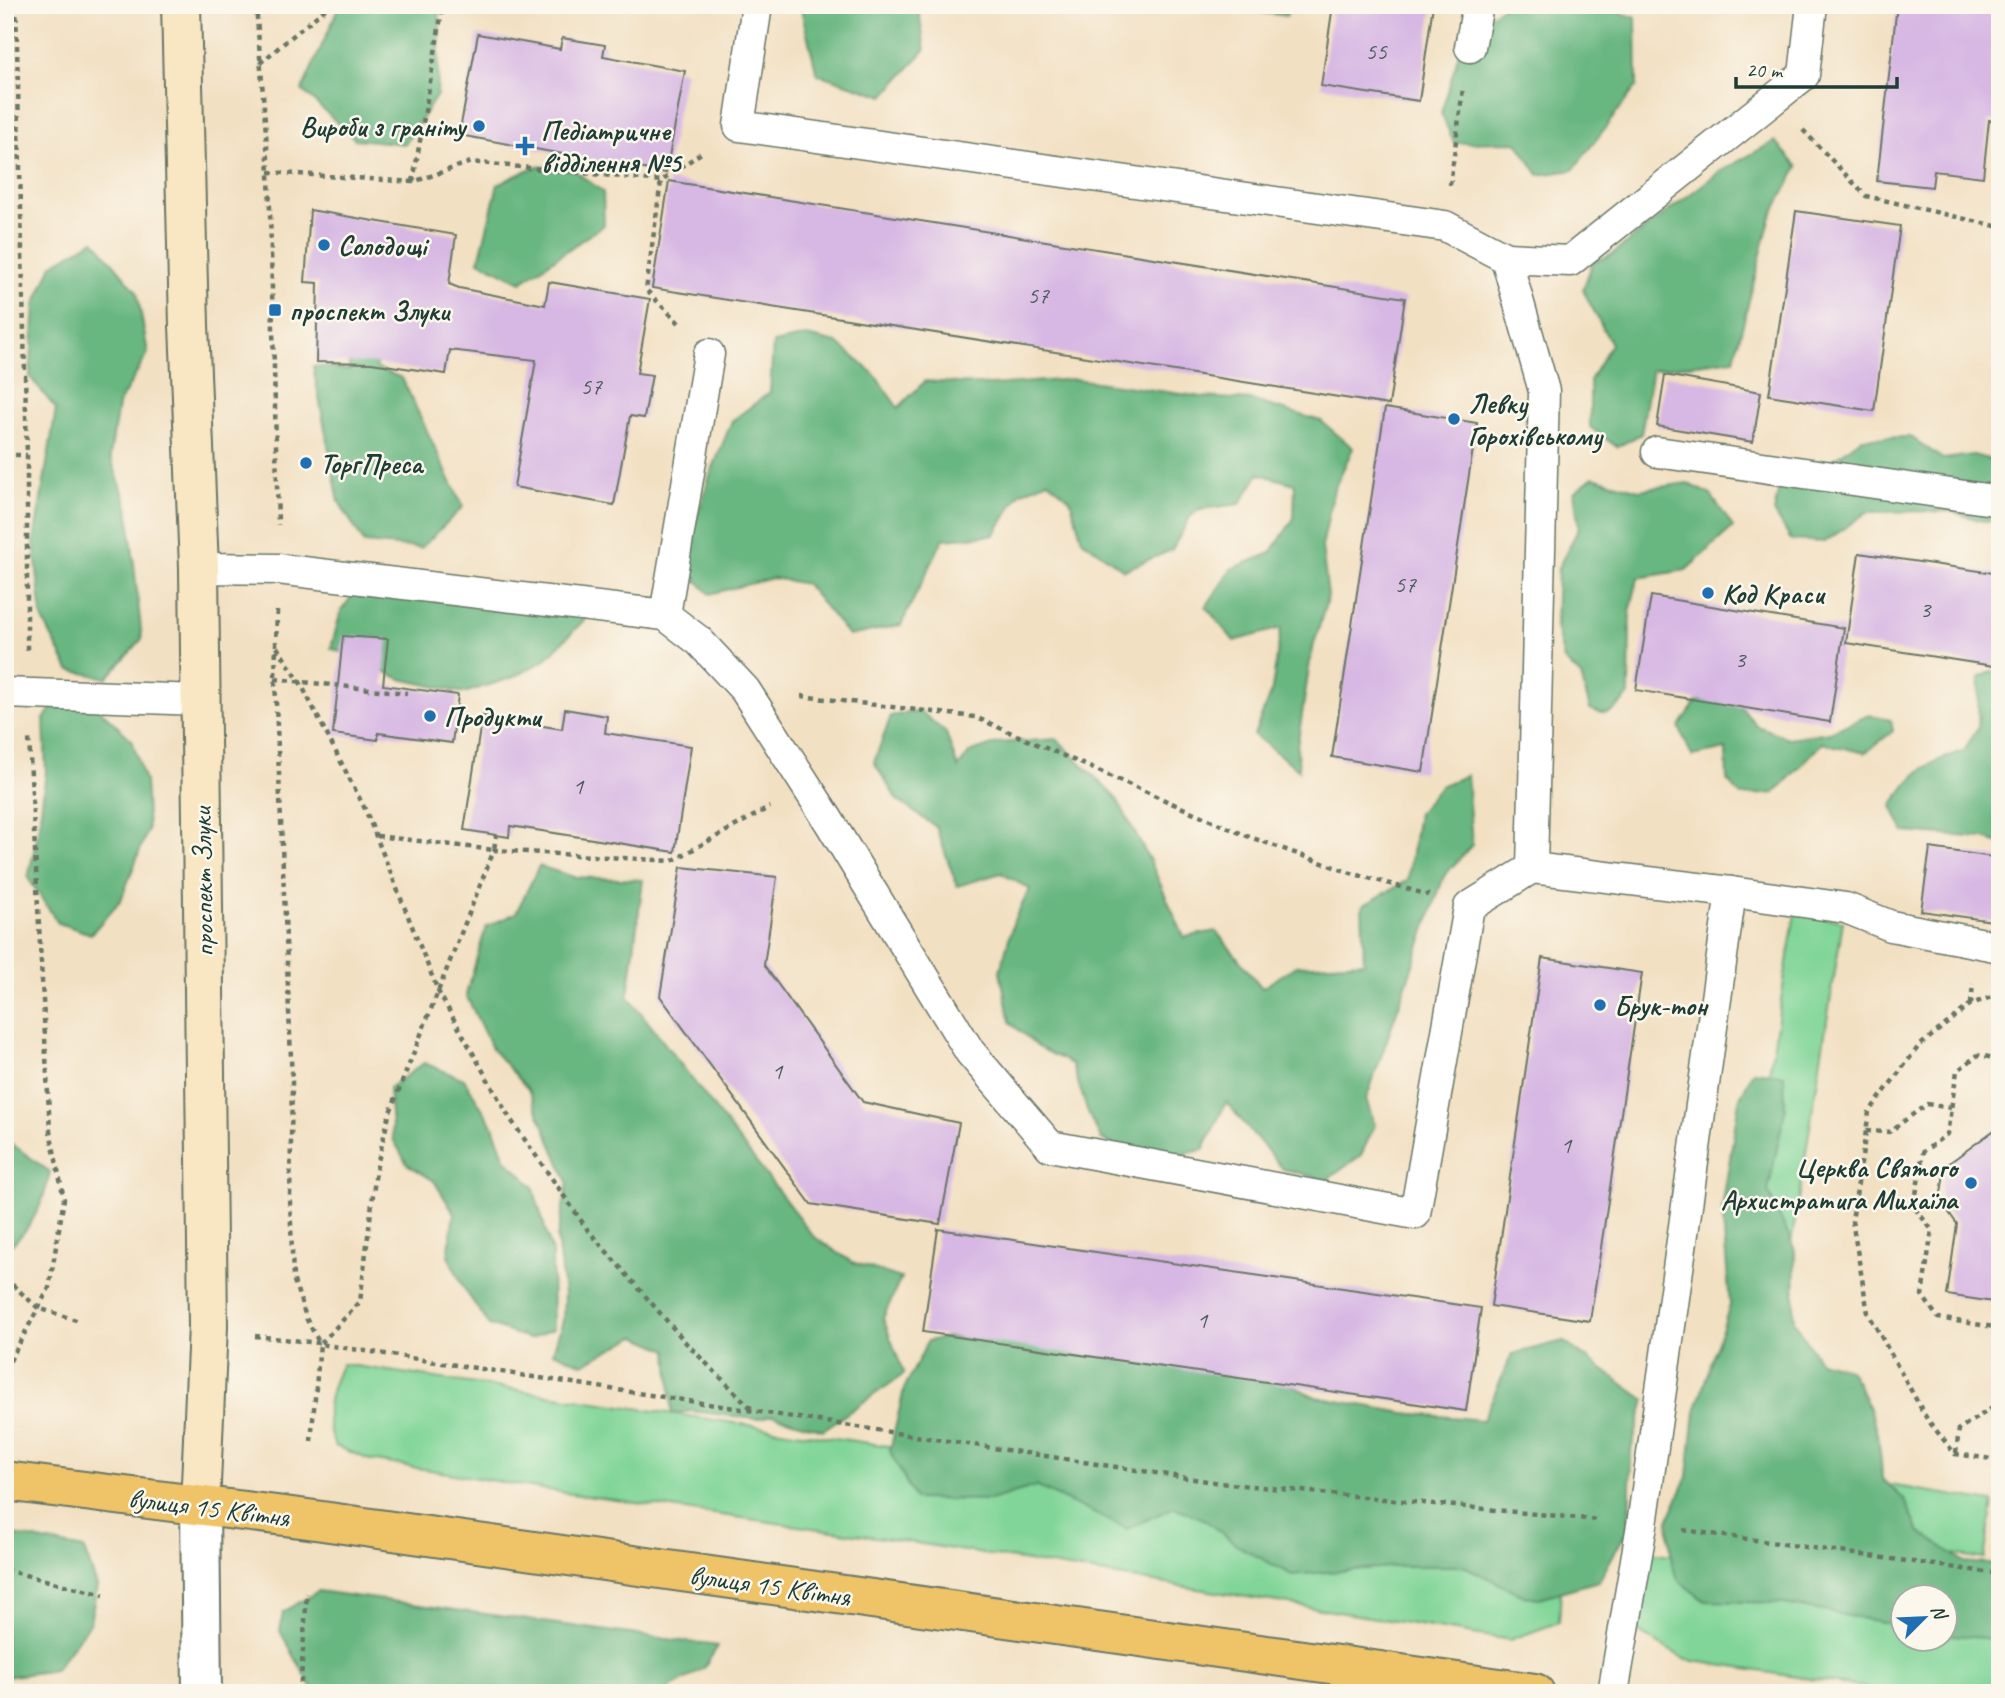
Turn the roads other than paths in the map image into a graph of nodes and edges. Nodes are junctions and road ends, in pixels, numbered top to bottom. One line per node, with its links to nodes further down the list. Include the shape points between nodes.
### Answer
1 (181, 5): 10 (main road, проспект Злуки)
2 (757, 5): 6 (lane, via 739,127 1445,226)
3 (1478, 5): 5 (lane)
4 (1812, 5): 6 (lane, via 1804,75 1570,261)
5 (1470, 47)
6 (1506, 258): 14 (lane, via 1544,391)
7 (709, 354): 11 (lane)
8 (1657, 452): 9 (lane)
9 (2000, 501)
10 (200, 568): 11 (lane, via 278,569); 13 (main road, проспект Злуки)
11 (665, 615): 14 (lane, via 699,641 745,690 970,1052 1050,1146 1415,1214 1469,907)
12 (5, 693): 13 (lane)
13 (199, 700): 18 (main road, проспект Злуки, via 208,1326)
14 (1532, 868): 15 (lane)
15 (1731, 892): 16 (lane, via 1846,908 1891,926); 22 (lane)
16 (2000, 947)
17 (5, 1481): 18 (highway, вулиця 15 Квітня)
18 (200, 1506): 19 (highway, вулиця 15 Квітня); 20 (street)
19 (1432, 1686): 21 (highway, вулиця 15 Квітня)
20 (202, 1693)
21 (1535, 1693)
22 (1614, 1693)

